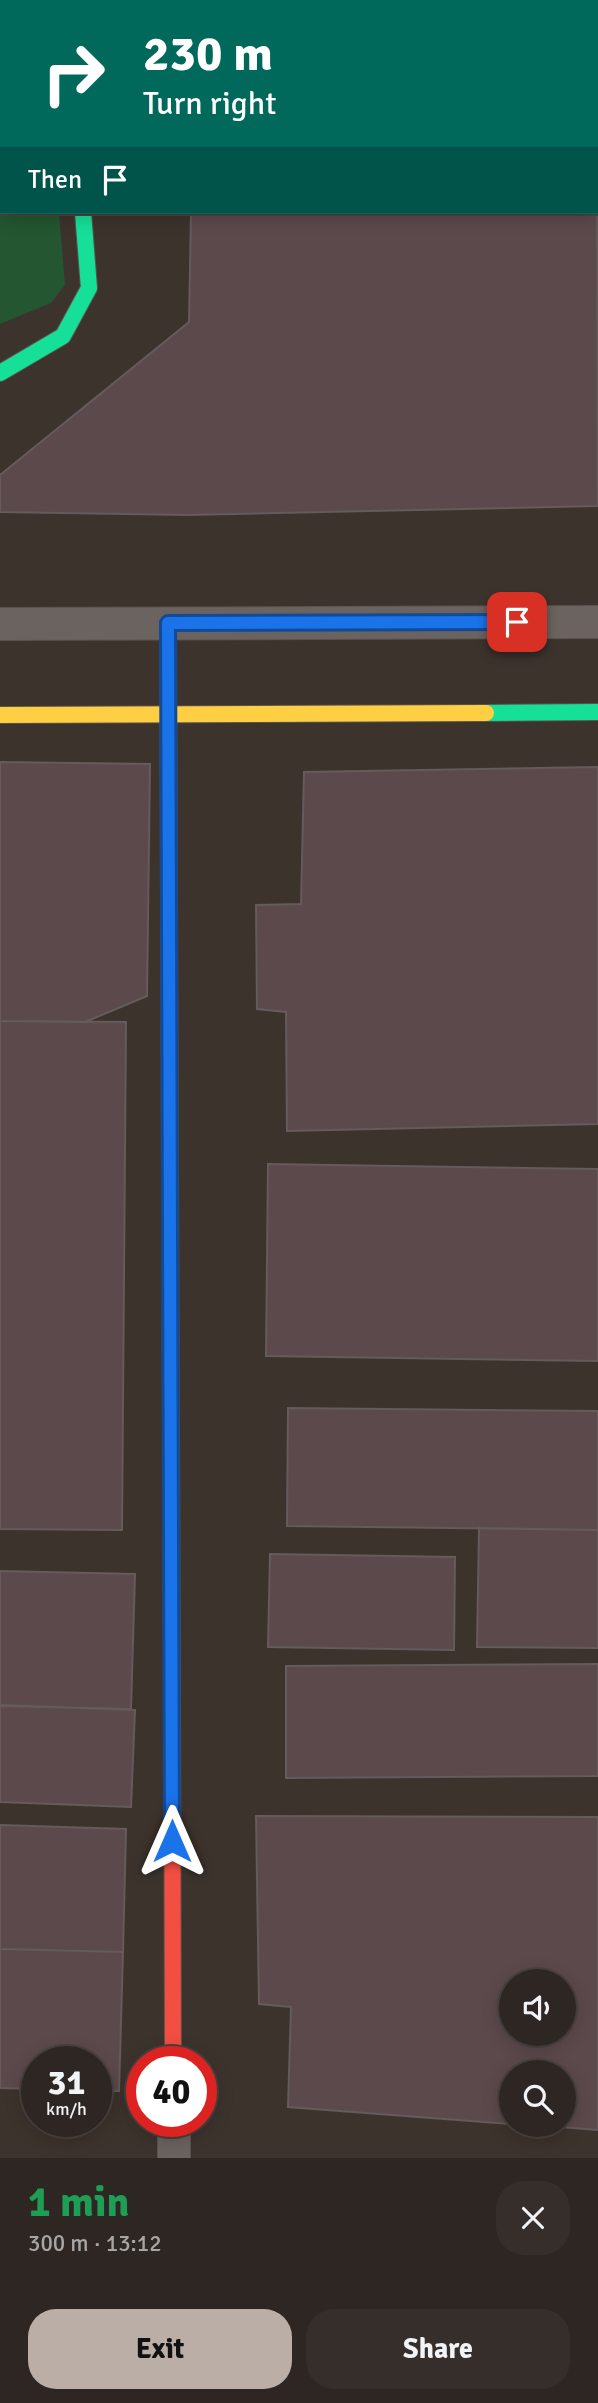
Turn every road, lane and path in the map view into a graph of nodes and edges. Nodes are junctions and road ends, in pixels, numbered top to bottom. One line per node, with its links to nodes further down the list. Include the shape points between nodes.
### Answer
1 (83, 214): 2 (street, via 89,288 63,336)
2 (0, 373)
3 (598, 622): 4 (street)
4 (168, 623): 5 (street); 7 (street)
5 (0, 624)
6 (598, 712): 7 (street)
7 (166, 713): 8 (street); 9 (street)
8 (0, 715)
9 (173, 2046)
10 (174, 2137): 11 (street)
11 (174, 2158)

